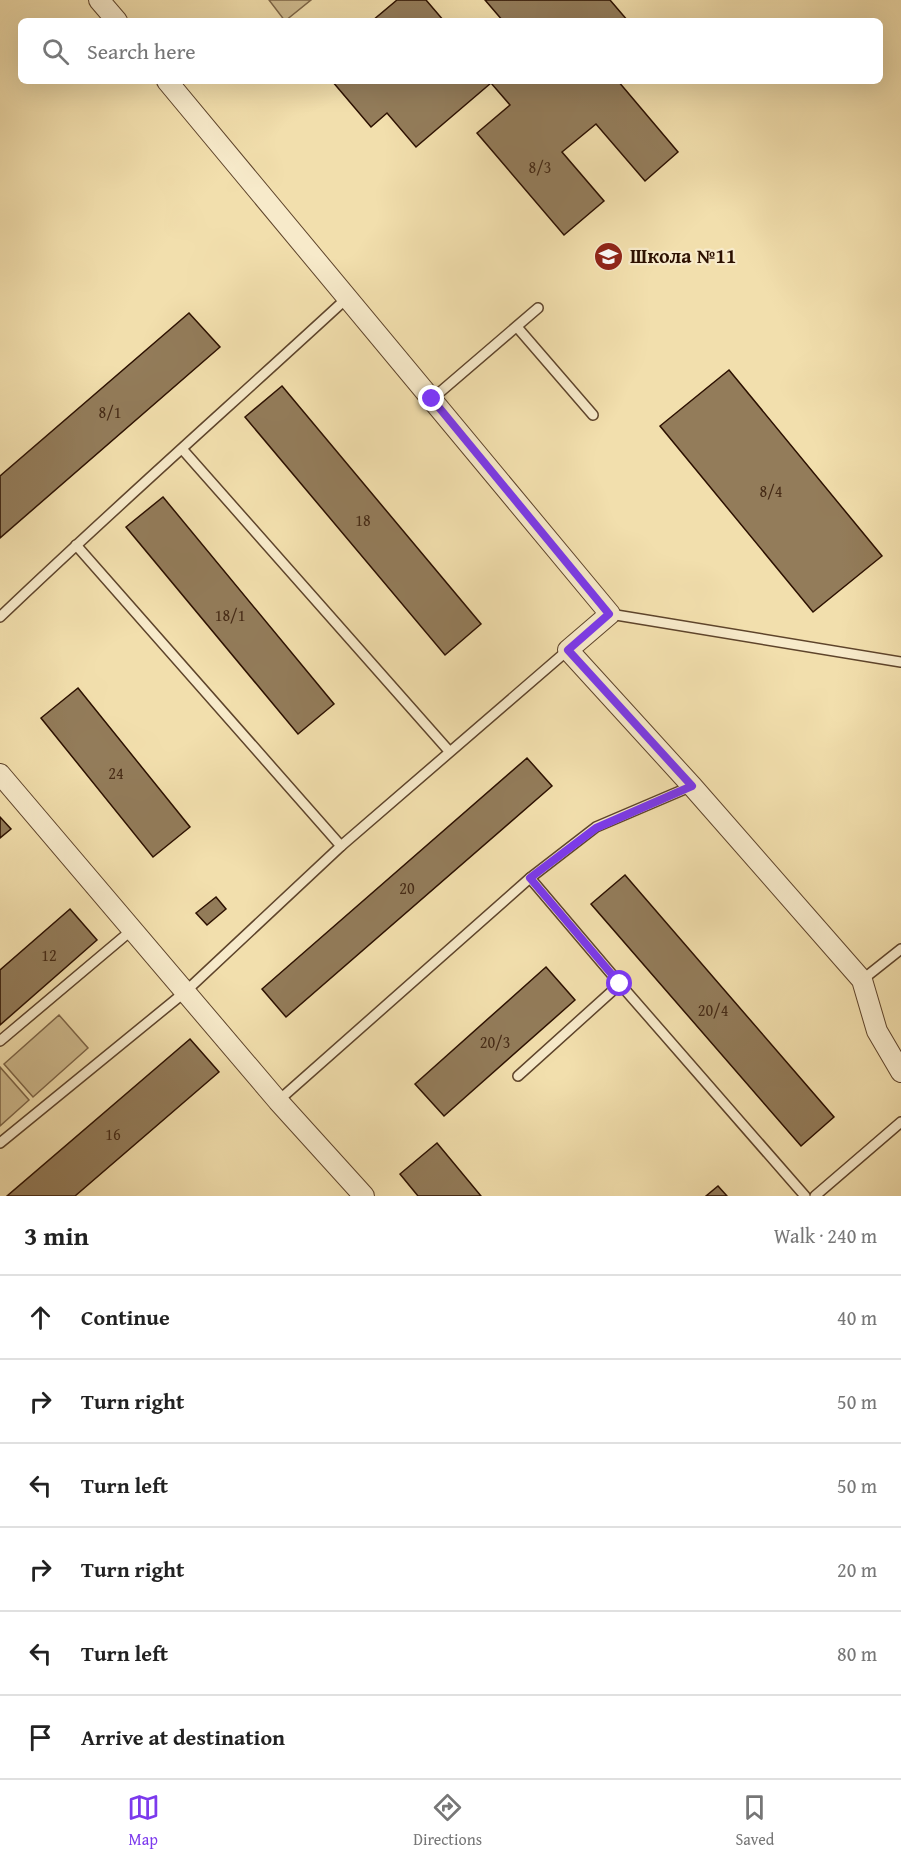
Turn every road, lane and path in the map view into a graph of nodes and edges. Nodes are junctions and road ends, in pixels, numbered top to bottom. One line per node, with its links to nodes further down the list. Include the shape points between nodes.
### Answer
1 (99, 0): 2 (street)
2 (114, 18)
3 (170, 84): 4 (street)
4 (348, 297): 7 (street); 9 (lane)
5 (538, 309): 6 (lane)
6 (517, 327): 7 (lane); 8 (lane)
7 (432, 399): 11 (street)
8 (594, 415)
9 (183, 450): 10 (lane); 15 (lane)
10 (76, 545): 12 (lane); 18 (lane)
11 (609, 614): 13 (street); 14 (lane)
12 (0, 616)
13 (568, 650): 15 (lane); 17 (street)
14 (901, 662)
15 (449, 751): 18 (lane)
16 (0, 774): 20 (street)
17 (692, 786): 19 (lane, via 596,828); 22 (street)
18 (341, 846): 24 (lane)
19 (530, 878): 23 (lane); 28 (lane)
20 (133, 929): 24 (street); 25 (lane)
21 (901, 949): 22 (lane)
22 (862, 980): 26 (street, via 877,1030)
23 (620, 984): 27 (lane); 32 (lane)
24 (185, 992): 28 (street); 30 (lane)
25 (0, 1041)
26 (901, 1072)
27 (518, 1076)
28 (278, 1101): 31 (street)
29 (901, 1122): 33 (lane)
30 (0, 1143)
31 (364, 1196)
32 (805, 1196)
33 (815, 1196)

